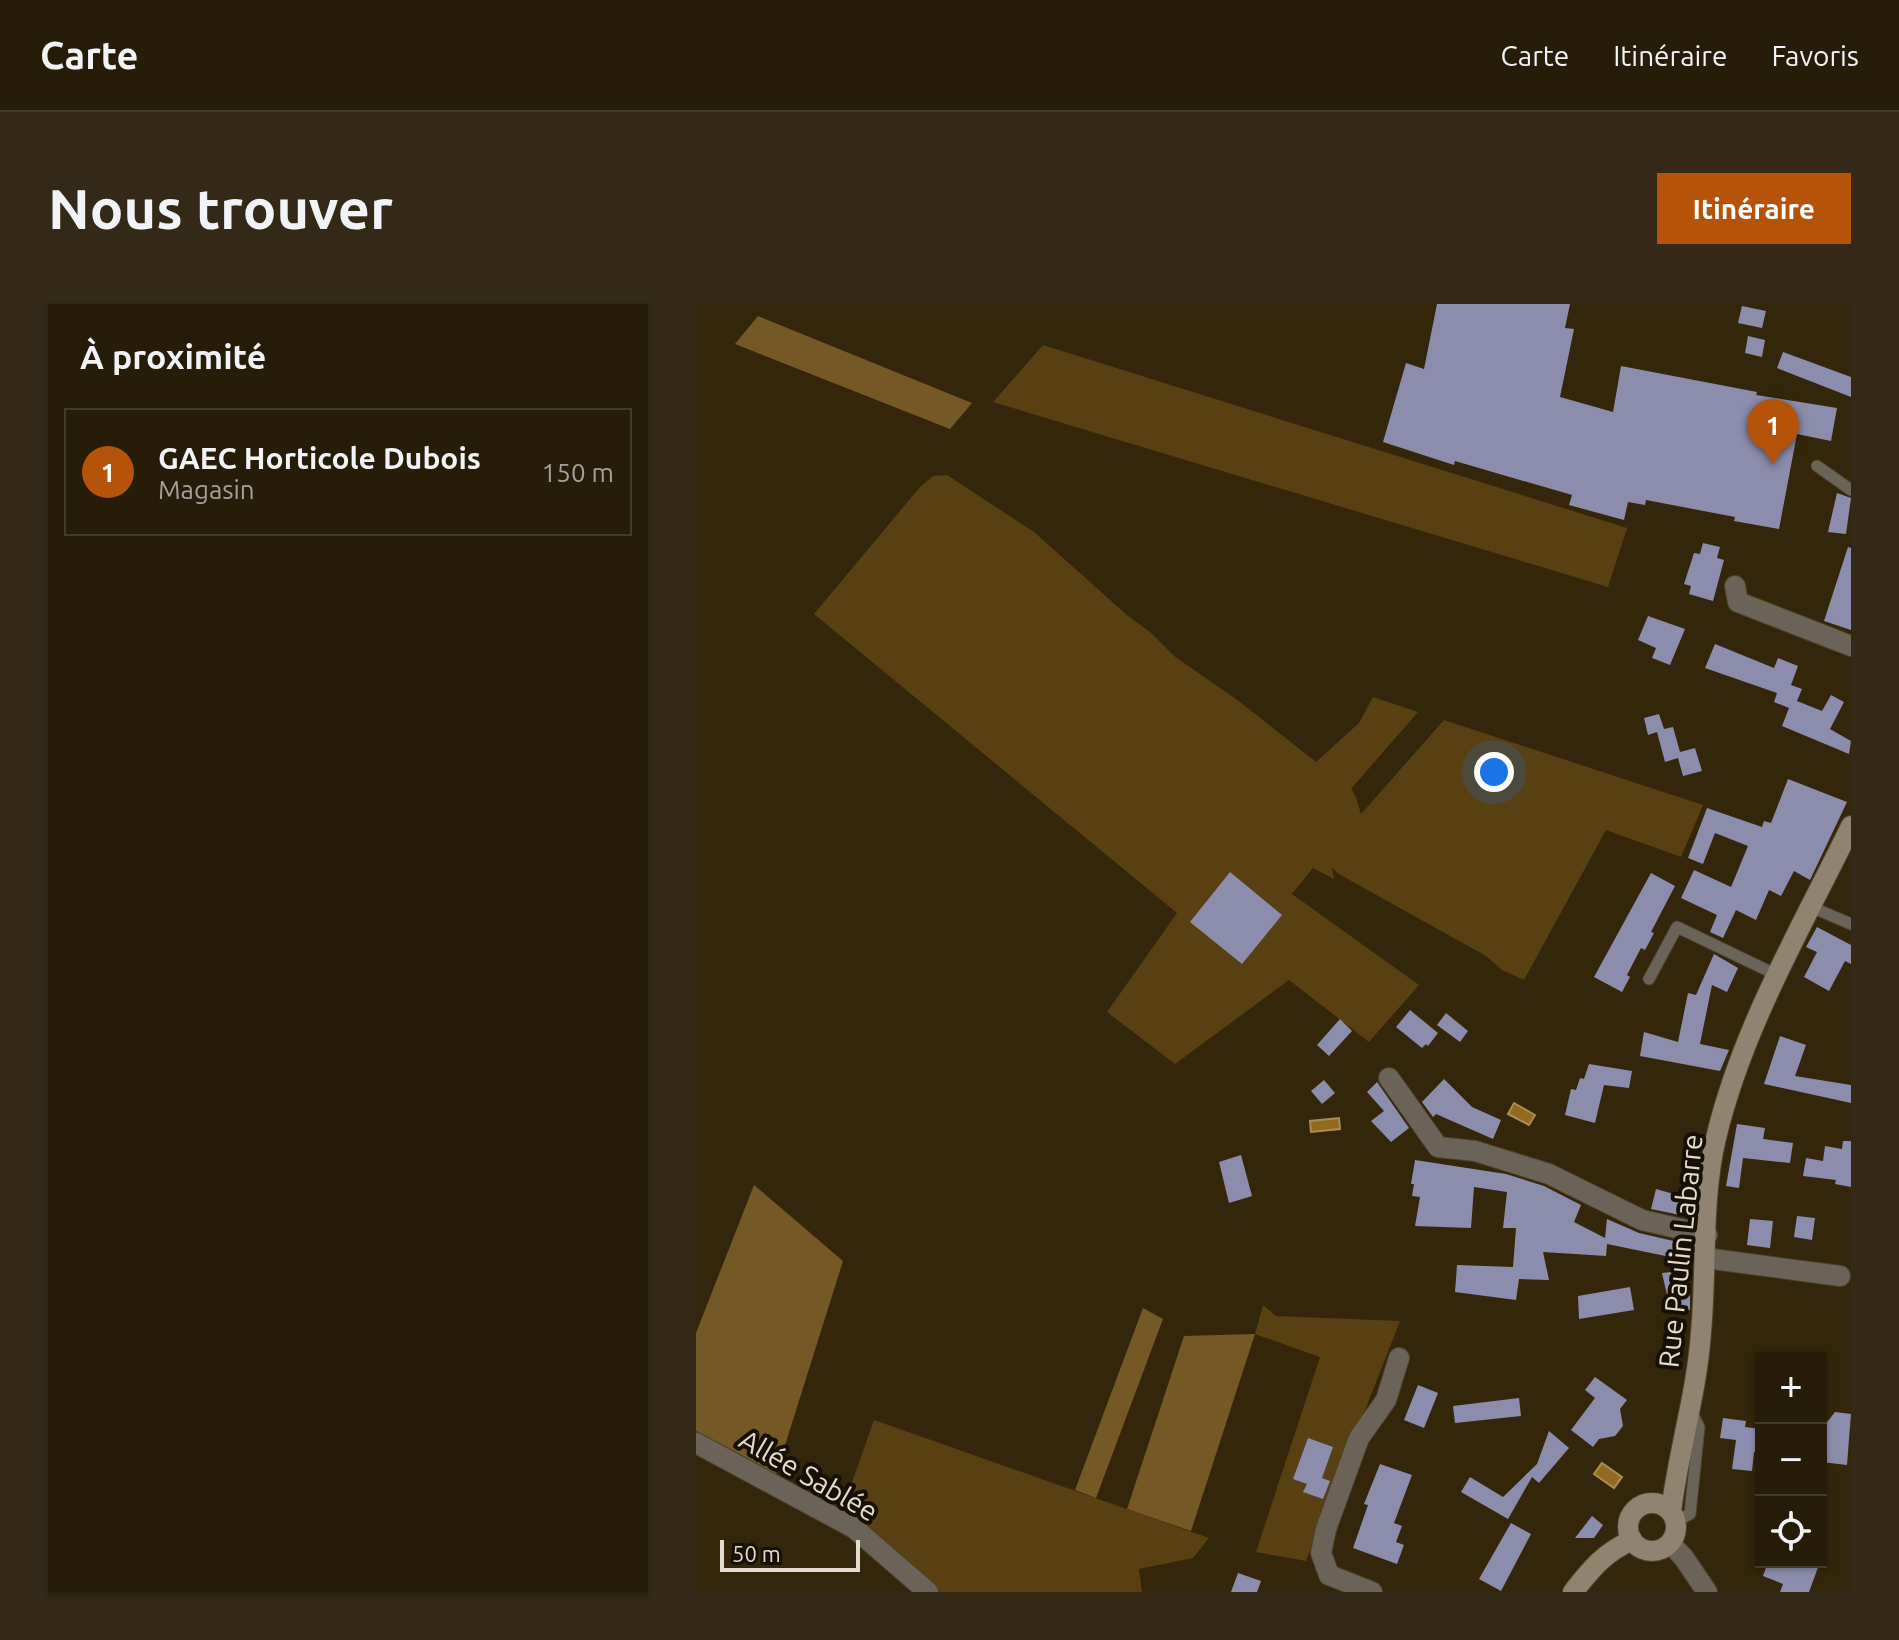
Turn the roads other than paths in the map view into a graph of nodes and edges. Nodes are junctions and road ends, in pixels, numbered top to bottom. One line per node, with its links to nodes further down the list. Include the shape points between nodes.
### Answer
1 (1817, 466): 2 (lane)
2 (1851, 490)
3 (1735, 586): 4 (street, via 1738,602)
4 (1851, 646)
5 (1851, 826): 6 (street, Rue Paulin Labarre)
6 (1811, 907): 7 (lane); 8 (street, Rue Paulin Labarre)
7 (1851, 924)
8 (1777, 975): 9 (lane, via 1677,927); 11 (street, Rue Paulin Labarre, via 1732,1082 1715,1141)
9 (1649, 979)
10 (1389, 1078): 11 (street, via 1438,1147 1475,1151 1549,1174 1642,1220)
11 (1707, 1235): 12 (street, Rue Paulin Labarre)
12 (1705, 1258): 13 (street); 15 (street, Rue Paulin Labarre, via 1701,1334)
13 (1840, 1276)
14 (1399, 1358): 22 (street, via 1386,1400 1359,1438 1321,1553 1329,1575)
15 (1688, 1415): 17 (street, via 1663,1479); 18 (street)
16 (696, 1443): 21 (street, Allée Sablée, via 854,1528)
17 (1645, 1504): 18 (street, via 1659,1504); 19 (street, via 1630,1519)
18 (1673, 1517): 20 (street, via 1676,1529)
19 (1632, 1540): 20 (street, via 1650,1551); 23 (street, via 1610,1550)
20 (1670, 1543): 24 (street)
21 (928, 1592)
22 (1372, 1592)
23 (1573, 1592)
24 (1707, 1592)

